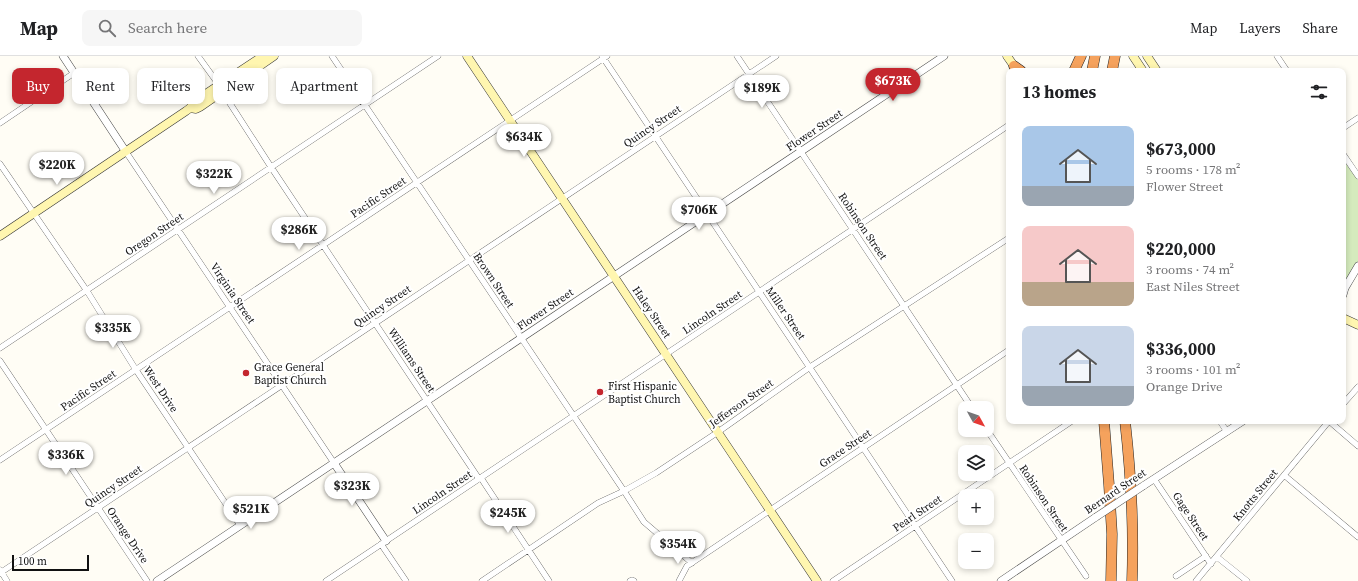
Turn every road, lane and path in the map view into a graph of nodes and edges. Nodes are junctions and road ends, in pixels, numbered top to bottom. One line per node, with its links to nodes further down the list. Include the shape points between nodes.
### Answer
1 (62, 56): 28 (street, Virginia Street)
2 (198, 56): 31 (street, Williams Street)
3 (263, 56): 19 (main road)
4 (274, 56): 20 (main road)
5 (332, 56): 35 (street, Brown Street)
6 (438, 56): 35 (street, Oregon Street)
7 (467, 56): 37 (main road, Haley Street)
8 (737, 56): 30 (street, Robinson Street)
9 (776, 56): 30 (street, Quincy Street)
10 (944, 56): 43 (street, Flower Street)
11 (1008, 56): 21 (main road)
12 (1081, 56): 22 (highway)
13 (1095, 56): 23 (highway)
14 (1115, 56): 24 (highway)
15 (1133, 56): 25 (main road)
16 (1147, 56): 26 (main road)
17 (604, 57): 37 (street, Pacific Street); 41 (street, Miller Street)
18 (1279, 57): 27 (street)
19 (247, 68)
20 (254, 68)
21 (1016, 68)
22 (1075, 68)
23 (1093, 68)
24 (1113, 68)
25 (1141, 68)
26 (1155, 68)
27 (1285, 68)
28 (72, 70)
29 (72, 74): 38 (street)
30 (749, 74): 41 (street, Quincy Street); 43 (street, Robinson Street)
31 (213, 78)
32 (213, 92): 42 (main road, via 195,101 190,108)
33 (94, 104): 42 (street, Virginia Street)
34 (230, 104): 46 (street, Williams Street)
35 (365, 105): 46 (street, Oregon Street); 48 (street, Brown Street)
36 (1358, 118): 39 (street)
37 (510, 120): 48 (street, Pacific Street); 49 (main road, Haley Street)
38 (0, 123)
39 (1346, 126)
40 (1006, 127): 53 (street, Lincoln Street)
41 (656, 136): 49 (street, Quincy Street); 51 (street, Miller Street)
42 (126, 152): 50 (main road); 52 (street, Virginia Street)
43 (801, 152): 51 (street, Flower Street); 53 (street, Robinson Street)
44 (1346, 158): 47 (street)
45 (0, 164): 50 (street, West Drive)
46 (271, 167): 52 (street, Oregon Street); 56 (street, Williams Street)
47 (1358, 176)
48 (417, 183): 56 (street, Pacific Street); 57 (street, Brown Street)
49 (562, 198): 57 (street, Quincy Street); 59 (main road, Haley Street)
50 (34, 213): 54 (main road); 61 (street, West Drive)
51 (708, 214): 59 (street, Flower Street); 62 (street, Miller Street)
52 (178, 230): 61 (street, Oregon Street); 64 (street, Virginia Street)
53 (853, 230): 62 (street, Lincoln Street); 63 (street, Robinson Street)
54 (0, 236)
55 (1006, 240): 63 (street, Jefferson Street)
56 (323, 245): 64 (street, Pacific Street); 66 (street, Williams Street)
57 (469, 261): 66 (street, Quincy Street); 68 (street, Brown Street)
58 (1358, 266): 60 (street)
59 (614, 276): 68 (street, Flower Street); 71 (main road, Haley Street)
60 (1346, 288)
61 (87, 290): 69 (street, Oregon Street); 74 (street, West Drive)
62 (760, 292): 71 (street, Lincoln Street); 73 (street, Miller Street)
63 (904, 306): 73 (street, Jefferson Street); 76 (street, Robinson Street)
64 (230, 307): 74 (street, Pacific Street); 75 (street, Virginia Street)
65 (1346, 319): 67 (main road)
66 (375, 323): 75 (street, Quincy Street); 78 (street, Williams Street)
67 (1358, 325)
68 (521, 338): 78 (street, Flower Street); 81 (street, Brown Street)
69 (0, 348)
70 (1006, 352): 76 (street, Grace Street)
71 (666, 354): 81 (street, Lincoln Street); 90 (main road, Haley Street)
72 (0, 361): 89 (street, Orange Drive)
73 (810, 367): 90 (street, Jefferson Street); 95 (street, Miller Street)
74 (136, 370): 89 (street, Pacific Street); 94 (street, West Drive)
75 (282, 385): 94 (street, Quincy Street); 97 (street, Virginia Street)
76 (957, 385): 79 (street, Robinson Street); 95 (street, Grace Street)
77 (1358, 387): 80 (street)
78 (427, 401): 97 (street, Flower Street); 100 (street, Williams Street)
79 (967, 401)
80 (1346, 401)
81 (573, 417): 100 (street, Lincoln Street); 102 (street, Brown Street)
82 (1068, 424): 98 (street, Pearl Street)
83 (1104, 424): 132 (highway, via 1110,485)
84 (1126, 424): 133 (highway, via 1132,506)
85 (1222, 424): 91 (street)
86 (1239, 424): 91 (street, Bernard Street)
87 (1326, 424): 99 (street, Knotts Street)
88 (1332, 424): 93 (street)
89 (46, 430): 96 (street, Pacific Street); 103 (street, Orange Drive)
90 (718, 432): 102 (street, Jefferson Street); 104 (main road, Haley Street)
91 (1227, 432): 101 (street, Bernard Street)
92 (992, 437): 98 (street, Robinson Street)
93 (1358, 446)
94 (188, 447): 103 (street, Quincy Street); 105 (street, West Drive)
95 (864, 448): 104 (street, Grace Street); 106 (street, Miller Street)
96 (0, 460)
97 (334, 463): 105 (street, Flower Street); 109 (street, Virginia Street)
98 (1009, 463): 106 (street, Pearl Street); 108 (street, Robinson Street)
99 (1284, 475): 107 (street); 112 (street, Knotts Street)
100 (480, 478): 109 (street, Lincoln Street); 110 (street, Williams Street)
101 (1154, 478): 108 (street, Bernard Street, bridge); 111 (street, Gage Street)
102 (624, 492): 110 (street, Jefferson Street, via 598,502); 113 (street, Brown Street, via 644,522)
103 (98, 508): 115 (street, Quincy Street); 119 (street, Orange Drive)
104 (770, 510): 113 (street, Grace Street); 128 (main road, Haley Street)
105 (240, 525): 120 (street, Flower Street)
106 (916, 526): 129 (street, Pearl Street); 130 (street, Miller Street)
107 (1358, 537)
108 (1061, 541): 116 (street, Robinson Street); 131 (street, Bernard Street)
109 (384, 543): 121 (street, Lincoln Street); 122 (street, Virginia Street)
110 (529, 550): 123 (street, Jefferson Street); 124 (street, Williams Street)
111 (1206, 556): 114 (street, Gage Street); 117 (street)
112 (1217, 557): 114 (street, Knotts Street); 135 (street)
113 (692, 563): 127 (street, Grace Street, via 687,566)
114 (1211, 564): 134 (street, Knotts Street)
115 (0, 572): 118 (street)
116 (1086, 576)
117 (1176, 576)
118 (8, 581)
119 (147, 581)
120 (157, 581)
121 (326, 581)
122 (406, 581)
123 (482, 581)
124 (549, 581)
125 (630, 581): 126 (street)
126 (634, 581)
127 (679, 581)
128 (817, 581)
129 (833, 581)
130 (952, 581)
131 (1001, 581)
132 (1111, 581)
133 (1132, 581)
134 (1196, 581)
135 (1247, 581)

